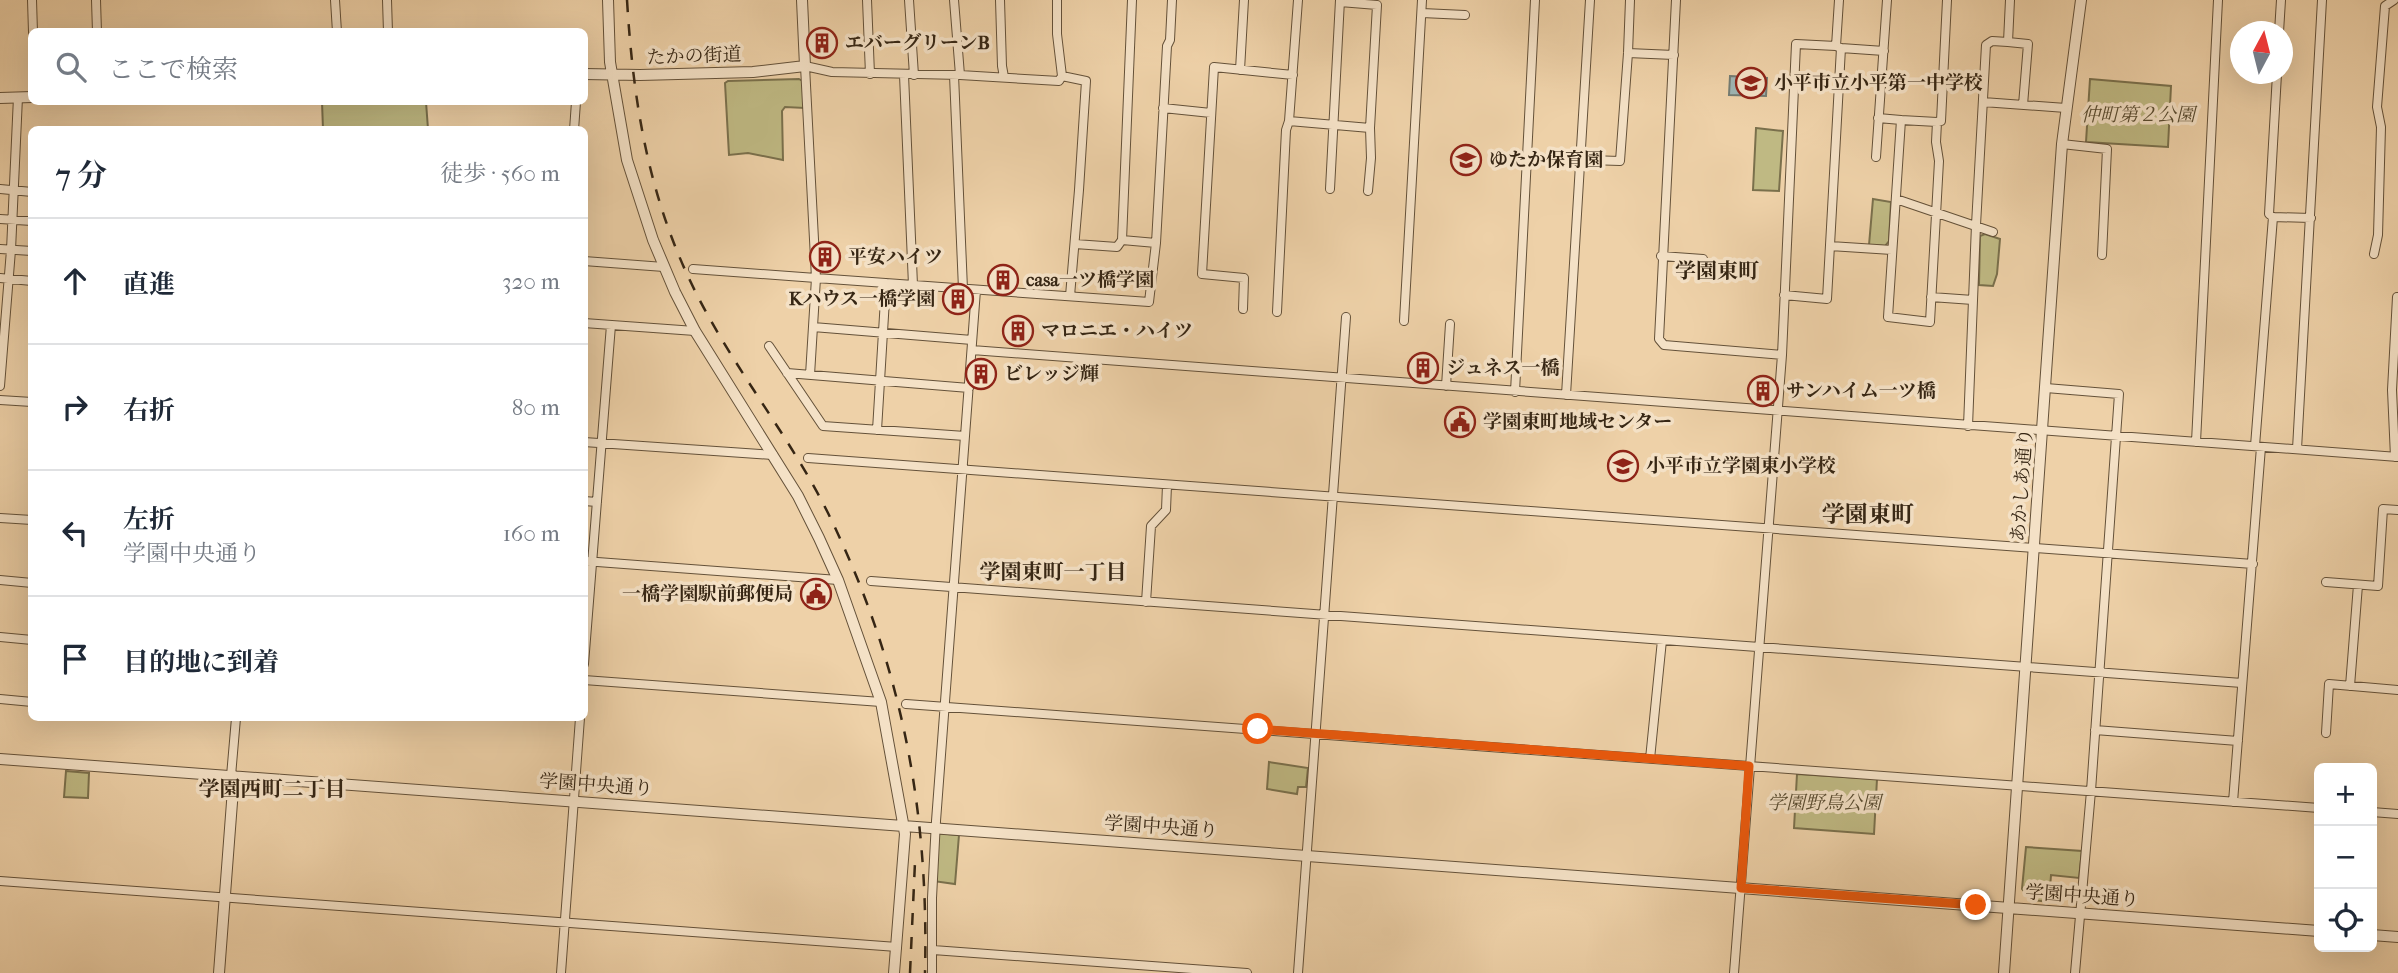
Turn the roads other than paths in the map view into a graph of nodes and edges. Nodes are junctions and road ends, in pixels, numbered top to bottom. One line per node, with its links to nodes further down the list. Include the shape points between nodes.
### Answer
1 (32, 0): 34 (street)
2 (96, 0): 35 (street)
3 (335, 0): 36 (street)
4 (387, 0): 37 (street)
5 (608, 0): 46 (street)
6 (802, 0): 43 (street)
7 (867, 0): 47 (street)
8 (909, 0): 49 (street)
9 (954, 0): 50 (street)
10 (1000, 0): 52 (street)
11 (1057, 0): 53 (street)
12 (1132, 0): 89 (street)
13 (1172, 0): 61 (street)
14 (1244, 0): 44 (street)
15 (1298, 0): 51 (street)
16 (1422, 0): 31 (street)
17 (1535, 0): 73 (street)
18 (1590, 0): 74 (street)
19 (1630, 0): 41 (street)
20 (1676, 0): 42 (street)
21 (1839, 0): 39 (street)
22 (1887, 0): 40 (street)
23 (1947, 0): 67 (street, via 1941,121)
24 (2010, 0): 38 (street)
25 (2081, 0): 62 (street, あかしあ通り)
26 (2218, 0): 149 (street)
27 (2281, 0): 33 (street)
28 (2322, 0): 83 (street)
29 (2396, 0): 97 (street, via 2385,6 2377,107 2381,127)
30 (1340, 1): 69 (street); 70 (street, via 1377,5)
31 (1422, 13): 32 (street); 119 (street)
32 (1465, 15)
33 (2280, 21)
34 (33, 28)
35 (97, 28)
36 (337, 28)
37 (388, 28)
38 (2008, 41): 58 (street, via 1992,41 1986,46); 60 (street, via 2028,44)
39 (1838, 47): 40 (street); 92 (street); 111 (street, via 1796,44)
40 (1884, 51): 64 (street)
41 (1628, 53): 42 (street); 74 (street, via 1619,161)
42 (1674, 55): 99 (street)
43 (805, 66): 46 (street, たかの街道, via 757,72); 47 (street); 104 (street)
44 (1240, 69): 51 (street); 63 (street, via 1214,67)
45 (588, 74): 46 (street, たかの街道)
46 (613, 74): 102 (street, via 627,160)
47 (870, 74): 48 (street)
48 (904, 75): 49 (street); 108 (street)
49 (914, 75): 50 (street)
50 (957, 75): 52 (street); 109 (street)
51 (1293, 75): 66 (street)
52 (1004, 76): 53 (street, via 1059,81)
53 (1062, 76): 91 (street, via 1086,81)
54 (2276, 84): 82 (street, via 2269,214)
55 (18, 97): 56 (street); 57 (street); 77 (street)
56 (28, 97)
57 (0, 98)
58 (1983, 102): 60 (street); 87 (street)
59 (576, 105): 68 (street)
60 (2023, 105): 62 (street)
61 (1163, 108): 63 (street); 90 (street)
62 (2066, 108): 71 (street, あかしあ通り)
63 (1211, 113): 116 (street, via 1202,274 1244,278)
64 (1878, 118): 65 (street); 72 (street)
65 (1901, 120): 67 (street); 80 (street)
66 (1289, 121): 69 (street); 117 (street)
67 (1937, 122): 81 (street)
68 (574, 126)
69 (1332, 126): 70 (street); 76 (street)
70 (1370, 128): 78 (street)
71 (2062, 144): 98 (street, via 2108,149); 137 (street, あかしあ通り)
72 (1876, 157)
73 (1526, 158): 74 (street); 138 (street)
74 (1581, 160): 139 (street)
75 (0, 189): 77 (street)
76 (1330, 189)
77 (13, 191): 79 (street); 85 (street)
78 (1368, 191)
79 (28, 192)
80 (1896, 199): 81 (street); 95 (street)
81 (1935, 212): 87 (street); 113 (street)
82 (2273, 217): 83 (street); 151 (street)
83 (2311, 218): 152 (street)
84 (0, 219): 85 (street)
85 (11, 219): 86 (street); 94 (street)
86 (28, 221)
87 (1976, 225): 88 (street); 115 (street)
88 (1993, 232)
89 (1122, 240): 90 (street); 91 (street, via 1117,247)
90 (1156, 243): 112 (street, via 1149,302)
91 (1075, 244): 112 (street)
92 (1829, 246): 95 (street); 111 (street, via 1827,299)
93 (0, 249): 94 (street)
94 (11, 250): 96 (street); 105 (street)
95 (1892, 250): 113 (street, via 1888,317 1930,322)
96 (28, 251)
97 (2374, 254)
98 (2102, 255)
99 (1661, 256): 100 (street); 129 (street, via 1659,339 1664,345)
100 (1703, 259)
101 (588, 261): 102 (street)
102 (664, 267): 124 (street)
103 (693, 269): 104 (street)
104 (816, 278): 107 (street); 123 (street)
105 (4, 279): 106 (street); 134 (street)
106 (28, 281)
107 (886, 283): 108 (street); 125 (street)
108 (913, 285): 109 (street)
109 (963, 289): 110 (street)
110 (976, 290): 112 (street); 126 (street)
111 (1784, 295): 129 (street)
112 (1070, 296)
113 (1931, 297): 115 (street)
114 (2394, 297): 154 (street)
115 (1973, 300): 143 (street)
116 (1243, 309)
117 (1277, 312)
118 (1346, 317): 132 (street)
119 (1404, 321)
120 (588, 323): 122 (street)
121 (1450, 324): 135 (street)
122 (611, 325): 124 (street); 150 (street)
123 (813, 327): 125 (street); 131 (street)
124 (695, 331): 153 (street)
125 (883, 332): 126 (street); 133 (street)
126 (972, 340): 128 (street)
127 (769, 346): 130 (street)
128 (972, 350): 132 (street); 136 (street)
129 (1782, 355): 142 (street)
130 (787, 373): 131 (street); 144 (street, via 823,426)
131 (810, 375): 133 (street)
132 (1342, 378): 135 (street); 158 (street)
133 (880, 381): 136 (street); 144 (street)
134 (0, 386)
135 (1446, 386): 138 (street)
136 (969, 388): 146 (street)
137 (2046, 388): 145 (street, あかしあ通り); 147 (street, via 2119,394)
138 (1515, 392): 139 (street)
139 (1566, 396): 142 (street)
140 (0, 400): 141 (street)
141 (28, 402)
142 (1777, 411): 143 (street); 164 (street)
143 (1968, 426): 145 (street)
144 (877, 430): 146 (street)
145 (2043, 432): 147 (street); 165 (street, あかしあ通り)
146 (965, 436): 156 (street)
147 (2116, 436): 149 (street); 166 (street)
148 (588, 442): 150 (street)
149 (2196, 442): 151 (street)
150 (602, 443): 153 (street); 160 (street)
151 (2258, 447): 152 (street); 168 (street)
152 (2297, 449): 154 (street)
153 (773, 455): 170 (street)
154 (2396, 457)
155 (808, 458): 156 (street)
156 (962, 469): 157 (street); 175 (street)
157 (1167, 485): 158 (street); 176 (street, via 1166,510 1151,526)
158 (1333, 497): 164 (street); 177 (street)
159 (588, 501): 160 (street)
160 (597, 502): 167 (street)
161 (2398, 510): 174 (street, via 2383,509 2378,586)
162 (0, 518): 163 (street)
163 (28, 520)
164 (1767, 529): 165 (street); 181 (street)
165 (2035, 549): 166 (street); 182 (street, あかしあ通り)
166 (2108, 554): 168 (street); 183 (street)
167 (588, 561): 170 (street)
168 (2253, 564): 185 (street)
169 (0, 580): 173 (street)
170 (838, 580): 190 (street)
171 (871, 581): 175 (street)
172 (2326, 582): 174 (street)
173 (28, 583)
174 (2358, 585): 186 (street)
175 (955, 588): 176 (street); 192 (street)
176 (1146, 602): 177 (street)
177 (1325, 616): 180 (street); 196 (street)
178 (0, 637): 179 (street)
179 (28, 640)
180 (1662, 640): 181 (street); 199 (street)
181 (1758, 648): 182 (street); 201 (street)
182 (2027, 667): 183 (street); 203 (street, あかしあ通り)
183 (2099, 673): 185 (street); 195 (street)
184 (588, 680): 190 (street)
185 (2242, 683): 198 (street)
186 (2350, 686): 187 (street); 197 (street, via 2329,684)
187 (2398, 690)
188 (0, 699): 189 (street)
189 (28, 702)
190 (881, 702): 210 (street)
191 (906, 704): 192 (street)
192 (943, 706): 196 (street); 211 (street)
193 (236, 721): 202 (street)
194 (580, 721): 205 (street)
195 (2095, 730): 198 (street); 204 (street)
196 (1316, 733): 199 (street); 212 (street)
197 (2326, 733)
198 (2238, 741): 206 (street)
199 (1650, 758): 201 (street)
200 (0, 759): 202 (street, 学園中央通り)
201 (1749, 766): 203 (street); 214 (street)
202 (233, 776): 205 (street, 学園中央通り); 215 (street)
203 (2018, 786): 204 (street); 216 (street, あかしあ通り)
204 (2091, 791): 206 (street); 217 (street)
205 (574, 801): 210 (street, 学園中央通り); 218 (street)
206 (2233, 802): 207 (street)
207 (2314, 808)
208 (2377, 812): 209 (street)
209 (2398, 814)
210 (903, 825): 211 (street, 学園中央通り); 222 (street)
211 (937, 828): 212 (street, 学園中央通り); 223 (street)
212 (1307, 855): 214 (street, 学園中央通り); 229 (street)
213 (0, 881): 215 (street)
214 (1741, 888): 216 (street, 学園中央通り); 230 (street)
215 (225, 897): 218 (street); 224 (street)
216 (2008, 908): 217 (street, 学園中央通り); 231 (street, あかしあ通り)
217 (2079, 912): 219 (street, 学園中央通り); 232 (street)
218 (564, 923): 222 (street); 225 (street)
219 (2314, 931)
220 (2377, 935): 221 (street)
221 (2398, 937)
222 (897, 947): 226 (street)
223 (933, 950): 227 (street); 228 (street)
224 (219, 973)
225 (561, 973)
226 (894, 973)
227 (933, 973)
228 (1244, 973)
229 (1298, 973)
230 (1734, 973)
231 (2004, 973)
232 (2075, 973)

